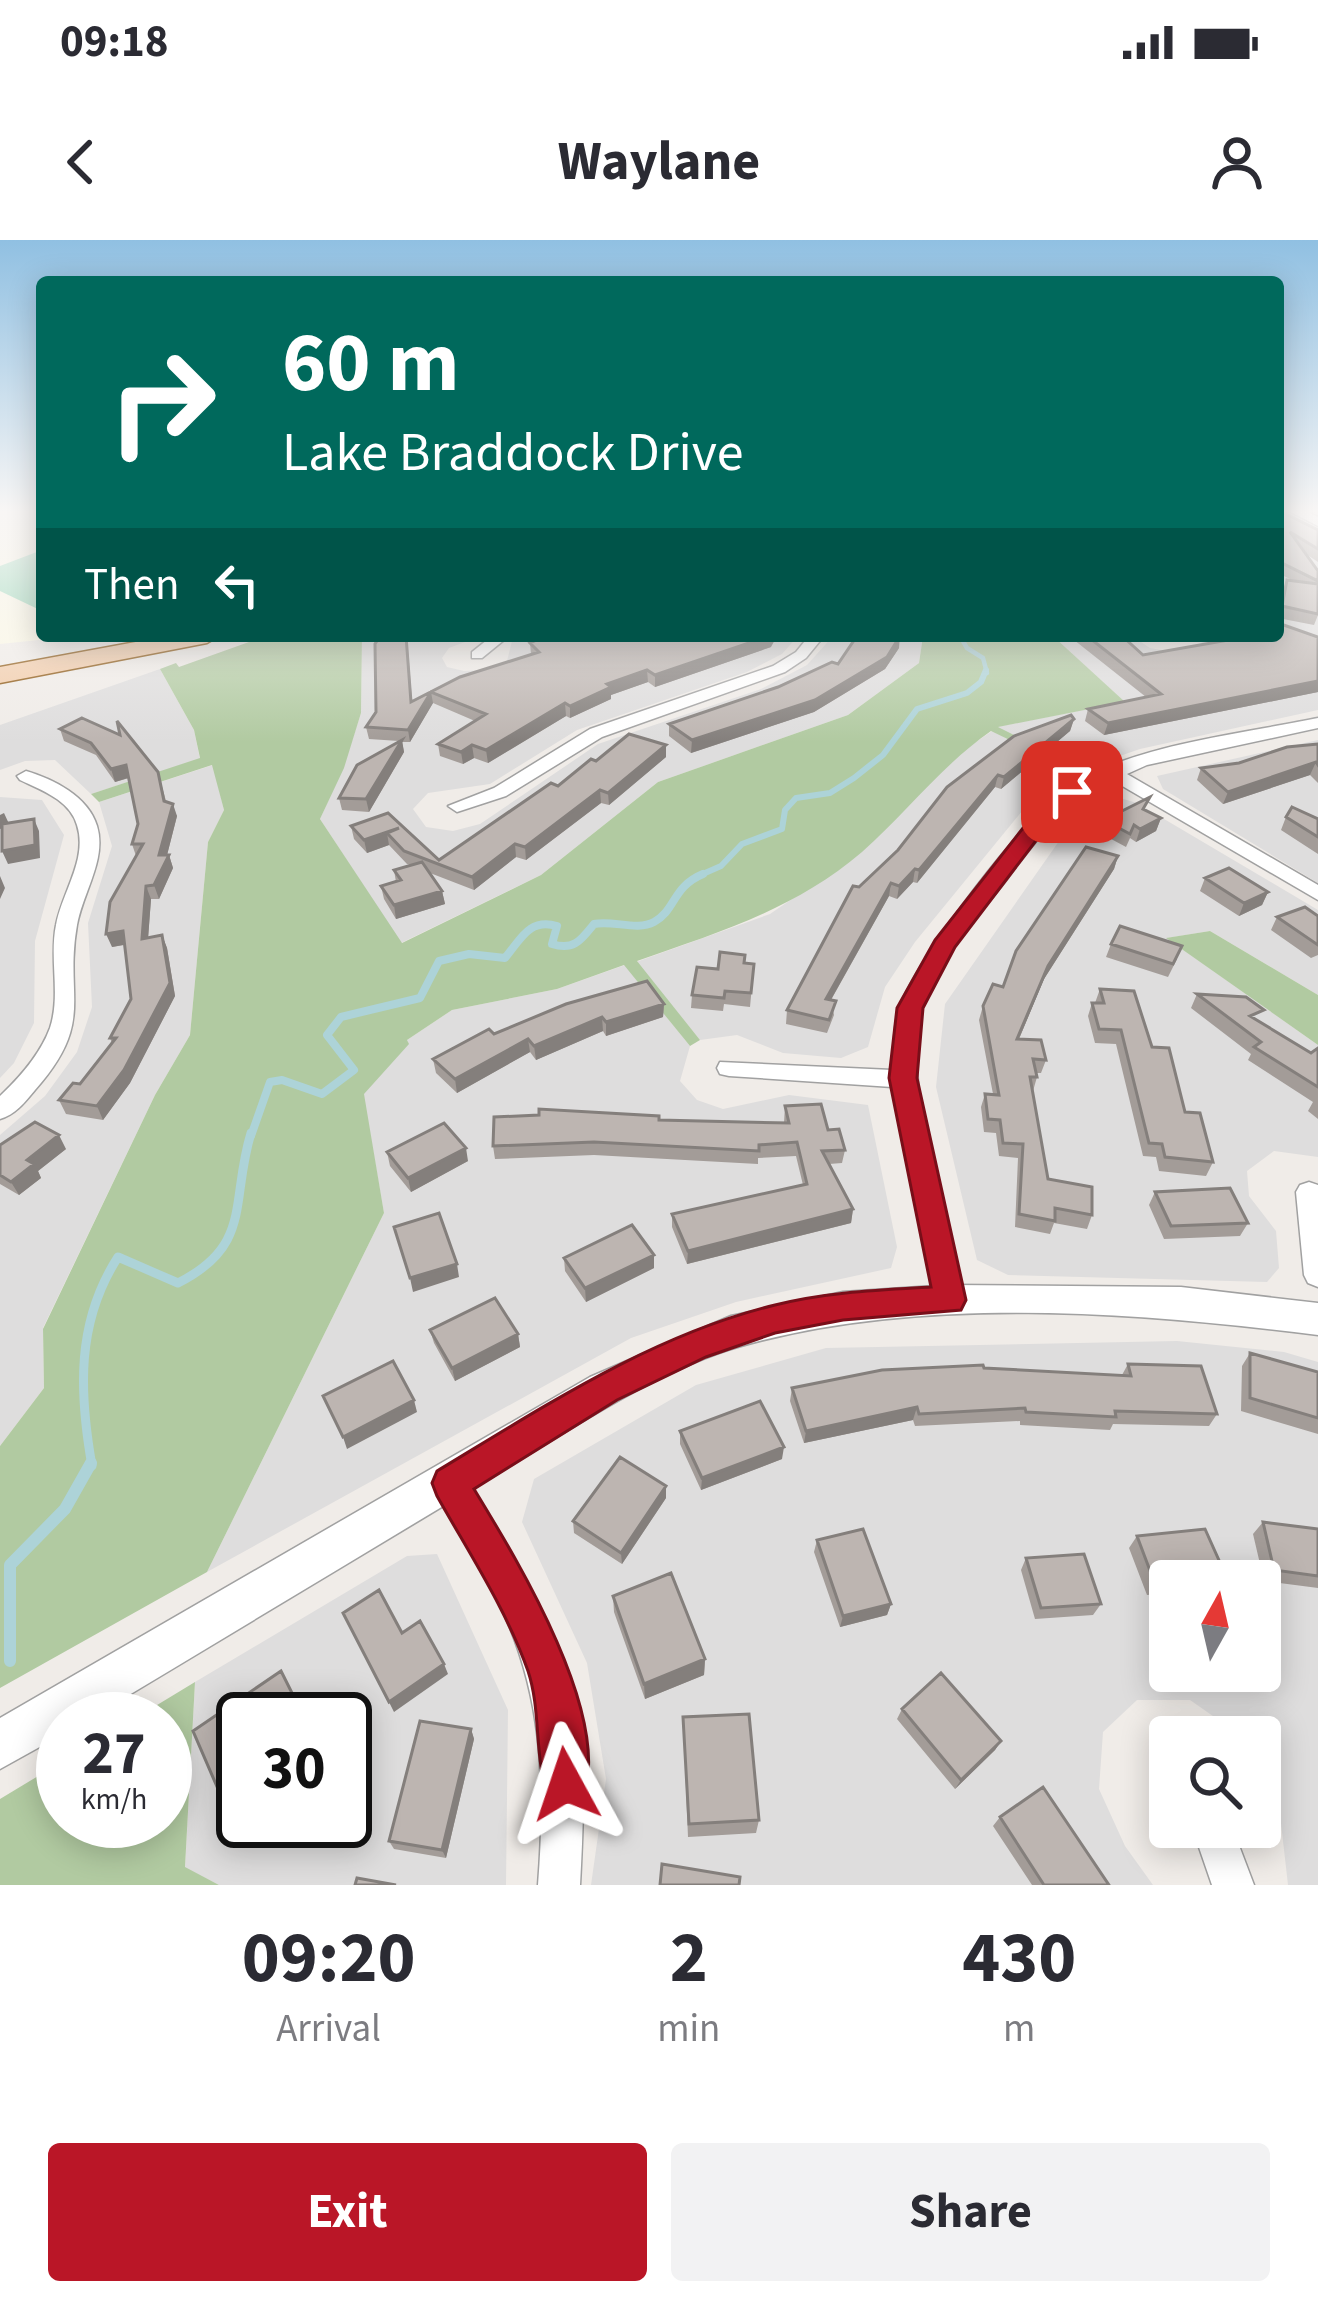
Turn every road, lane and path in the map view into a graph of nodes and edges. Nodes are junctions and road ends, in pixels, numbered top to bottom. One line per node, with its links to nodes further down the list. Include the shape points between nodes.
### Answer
1 (111, 642): 6 (main road)
2 (175, 642): 7 (main road)
3 (494, 642): 5 (street)
4 (812, 642): 11 (street, via 779,669 596,733 500,792)
5 (477, 655)
6 (0, 662)
7 (0, 675)
8 (1318, 724): 9 (street)
9 (1112, 772): 12 (street); 14 (street, via 1051,809 944,945 910,1008)
10 (26, 776): 15 (street, via 70,800 90,842 65,927 59,1034 38,1071)
11 (457, 806)
12 (1318, 894)
13 (729, 1068): 14 (street)
14 (903, 1078): 18 (street)
15 (0, 1110)
16 (1309, 1192): 17 (street)
17 (1318, 1276)
18 (950, 1300): 19 (street, via 1181,1302); 20 (street, via 843,1306 695,1346 604,1389)
19 (1318, 1318)
20 (450, 1483): 21 (street); 23 (street, via 549,1671 565,1756)
21 (0, 1744)
22 (1220, 1848): 24 (street)
23 (559, 1885)
24 (1233, 1885)

